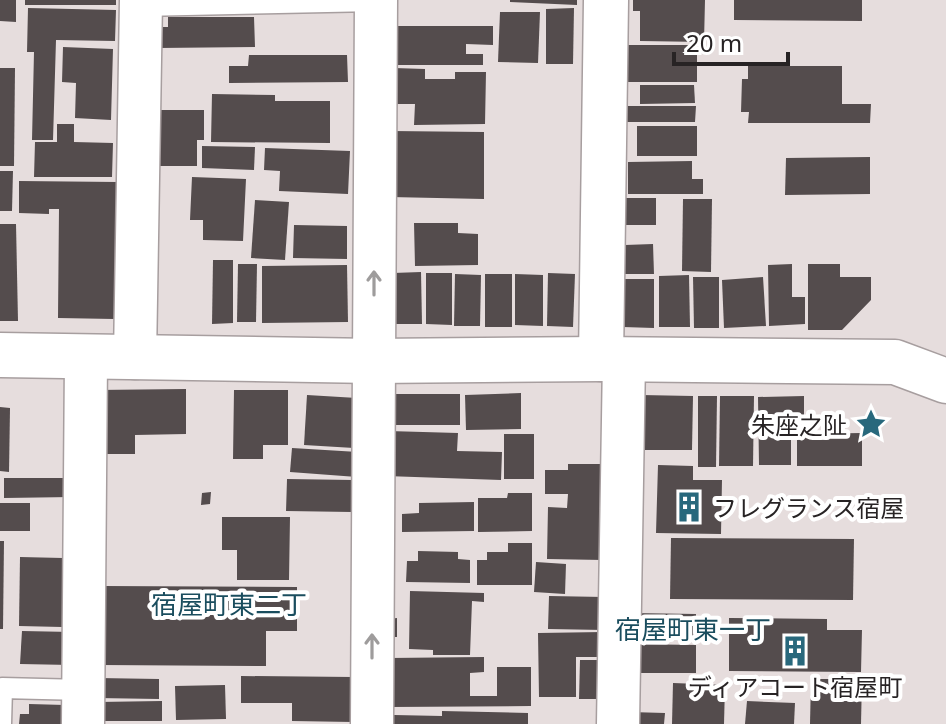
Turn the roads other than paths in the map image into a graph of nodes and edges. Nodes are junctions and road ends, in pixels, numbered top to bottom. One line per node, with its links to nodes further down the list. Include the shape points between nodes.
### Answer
1 (606, 0): 7 (street)
2 (376, 1): 3 (lane); 8 (street, one-way to 2)
3 (141, 3): 6 (street)
4 (0, 355): 5 (street)
5 (86, 358): 6 (street); 10 (street)
6 (135, 358): 8 (street)
7 (612, 359): 8 (street); 9 (street, via 895,362); 13 (street)
8 (373, 361): 12 (street, one-way to 8)
9 (946, 381)
10 (83, 707): 11 (lane, via 2,688)
11 (1, 724)
12 (372, 724)
13 (618, 724)

